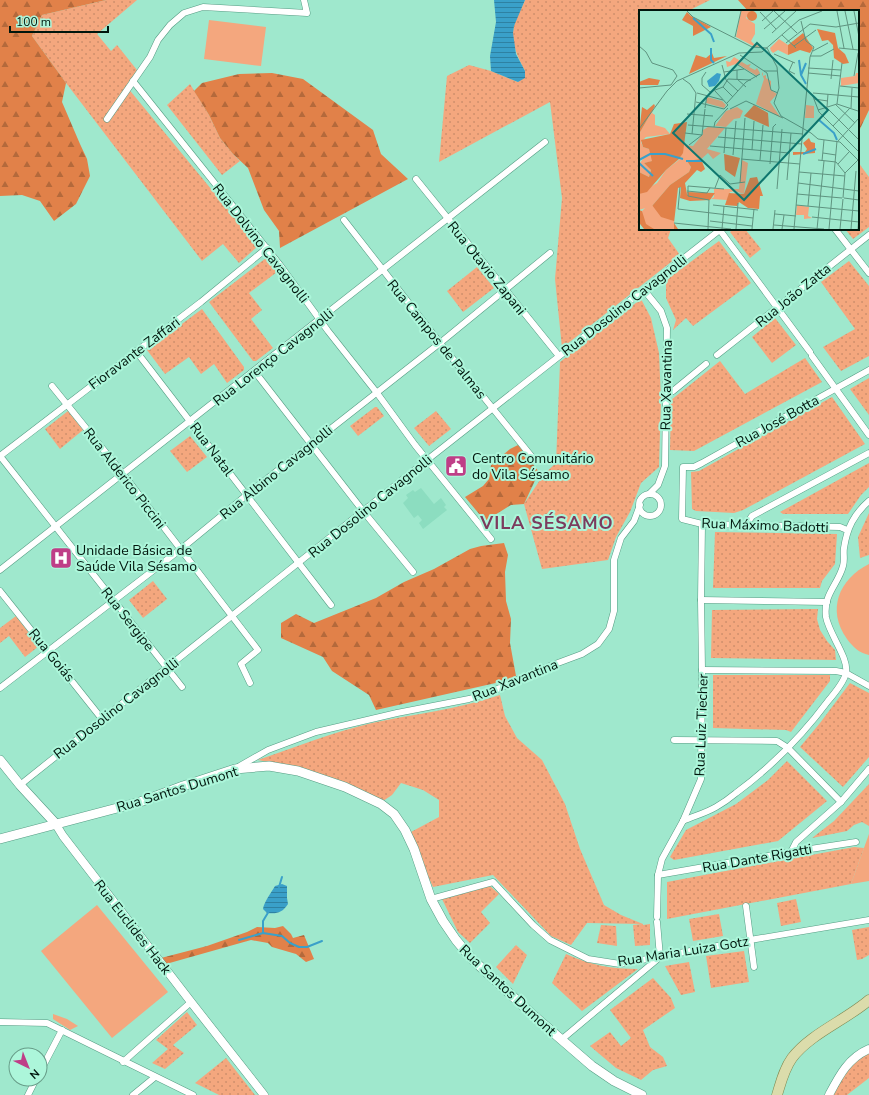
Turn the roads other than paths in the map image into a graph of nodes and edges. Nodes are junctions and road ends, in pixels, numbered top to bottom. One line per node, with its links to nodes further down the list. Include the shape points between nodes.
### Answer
1 (304, 0): 2 (street, via 307,13 203,7 184,13 158,40 150,57)
2 (133, 81): 3 (street); 12 (street, Rua Dolvino Cavagnolli)
3 (107, 119)
4 (545, 142): 6 (street, Rua Lorenço Cavagnolli)
5 (416, 179): 6 (street, Rua Otavio Zapani)
6 (448, 219): 15 (street, Rua Lorenço Cavagnolli); 17 (street, Rua Otavio Zapani)
7 (344, 220): 15 (street, Rua Campos de Palmas)
8 (719, 230): 18 (street, Rua Dosolino Cavagnolli)
9 (721, 230): 19 (street)
10 (836, 230): 13 (street)
11 (869, 234): 13 (street, Rua João Zatta)
12 (267, 248): 20 (street, Rua Dolvino Cavagnolli); 22 (street, Fioravante Zaffari)
13 (850, 249): 16 (street); 19 (street, Rua João Zatta)
14 (550, 253): 17 (street, Rua Albino Cavagnolli)
15 (382, 270): 20 (street, Rua Lorenço Cavagnolli); 21 (street, Rua Campos de Palmas)
16 (869, 273)
17 (505, 290): 21 (street, Rua Albino Cavagnolli); 23 (street, Rua Otavio Zapani)
18 (644, 290): 23 (street, Rua Dosolino Cavagnolli); 42 (street, Rua Xavantina, via 661,311 667,328 665,466)
19 (777, 308): 24 (street, Rua João Zatta); 29 (street)
20 (320, 320): 27 (street, Rua Lorenço Cavagnolli); 31 (street, Rua Dolvino Cavagnolli)
21 (440, 343): 31 (street, Rua Albino Cavagnolli); 33 (street, Rua Campos de Palmas)
22 (136, 352): 32 (street, Fioravante Zaffari); 34 (street, Rua Natal)
23 (559, 356): 33 (street, Rua Dosolino Cavagnolli)
24 (718, 356)
25 (706, 364): 30 (street)
26 (869, 370): 29 (street, Rua José Botta)
27 (255, 372): 34 (street, Rua Lorenço Cavagnolli); 36 (street)
28 (52, 386): 32 (street, Rua Alderico Piccini)
29 (836, 389): 35 (street); 50 (street, Rua José Botta, via 702,463 694,467 683,467)
30 (673, 391)
31 (377, 393): 36 (street, Rua Albino Cavagnolli); 40 (street, Rua Dolvino Cavagnolli)
32 (66, 404): 38 (street, Fioravante Zaffari); 41 (street, Rua Alderico Piccini)
33 (493, 409): 39 (street, Rua Campos de Palmas); 40 (street, Rua Dosolino Cavagnolli)
34 (191, 422): 41 (street, Rua Lorenço Cavagnolli); 44 (street, Rua Natal)
35 (869, 435)
36 (311, 444): 44 (street, Rua Albino Cavagnolli); 48 (street)
37 (869, 452): 53 (street, via 752,516)
38 (0, 456): 54 (street, Rua Sergipe)
39 (532, 457)
40 (427, 460): 48 (street, Rua Dosolino Cavagnolli); 56 (street, Rua Dolvino Cavagnolli)
41 (122, 474): 54 (street, Rua Lorenço Cavagnolli); 57 (street, Rua Alderico Piccini)
42 (658, 484): 43 (street); 45 (street)
43 (649, 494): 45 (street); 47 (street, via 643,497)
44 (247, 495): 57 (street, Rua Albino Cavagnolli); 58 (street, Rua Natal)
45 (659, 500): 49 (street, via 661,506 658,512 652,516)
46 (869, 501): 55 (street, via 860,509)
47 (640, 505): 49 (street, via 642,512); 51 (street)
48 (362, 511): 58 (street, Rua Dosolino Cavagnolli); 60 (street)
49 (648, 515): 51 (street)
50 (682, 519): 52 (street, Rua Máximo Badotti)
51 (634, 521): 80 (street, Rua Xavantina, via 621,538 614,560 614,611 608,629 598,644 582,654 470,699 316,732 268,750)
52 (702, 524): 53 (street, Rua Máximo Badotti); 63 (street, Rua Luiz Tiecher)
53 (746, 525): 55 (street, Rua Máximo Badotti, via 840,527)
54 (56, 527): 59 (street, Rua Lorenço Cavagnolli); 62 (street, Rua Sergipe)
55 (847, 530): 64 (street, via 844,565)
56 (492, 538)
57 (181, 549): 62 (street, Rua Albino Cavagnolli); 66 (street, Rua Alderico Piccini)
58 (299, 563): 65 (street, Rua Natal); 66 (street, Rua Dosolino Cavagnolli)
59 (0, 570)
60 (413, 572)
61 (0, 591): 67 (street, Rua Goiás)
62 (113, 600): 67 (street, Rua Albino Cavagnolli); 68 (street, Rua Sergipe)
63 (701, 600): 64 (street); 69 (street, Rua Luiz Tiecher)
64 (827, 602): 70 (street, via 826,616 831,635 844,659)
65 (330, 605)
66 (232, 615): 68 (street, Rua Dosolino Cavagnolli); 71 (street, Rua Alderico Piccini, via 258,650 241,664)
67 (48, 650): 74 (street, Rua Albino Cavagnolli); 75 (street, Rua Goiás)
68 (167, 668): 73 (street, Rua Sergipe); 75 (street, Rua Dosolino Cavagnolli)
69 (702, 670): 70 (street); 77 (street, Rua Luiz Tiecher)
70 (846, 673): 72 (street); 78 (street, via 837,690 813,722)
71 (250, 683)
72 (869, 686)
73 (182, 687)
74 (0, 688)
75 (102, 719): 82 (street, Rua Dosolino Cavagnolli)
76 (674, 740): 77 (street)
77 (701, 740): 78 (street, via 777,741); 84 (street, Rua Luiz Tiecher, via 700,779)
78 (788, 748): 83 (street); 84 (street, via 758,777 716,807)
79 (0, 760): 82 (main road, Rua Euclides Hack)
80 (235, 769): 85 (main road, Rua Santos Dumont, via 140,802); 90 (main road, Rua Santos Dumont, via 269,766 298,771 345,787 381,804 394,814 405,830)
81 (869, 769): 83 (street)
82 (20, 784): 85 (main road, Rua Euclides Hack)
83 (841, 802): 88 (street, via 796,842)
84 (683, 821): 89 (street, Rua Luiz Tiecher, via 662,859)
85 (55, 823): 86 (main road, Rua Santos Dumont); 97 (street, Rua Euclides Hack)
86 (0, 839)
87 (856, 842): 88 (street, Rua Dante Rigatti)
88 (791, 852): 89 (street, Rua Dante Rigatti)
89 (658, 875): 94 (street, Rua Luiz Tiecher, via 657,919)
90 (431, 899): 94 (street, Rua Maria Luiza Gotz, via 493,882 550,940 588,959 620,964); 100 (main road, Rua Santos Dumont, via 443,921 472,959)
91 (746, 906): 93 (street)
92 (869, 920): 93 (street, Rua Maria Luiza Gotz)
93 (750, 940): 94 (street, Rua Maria Luiza Gotz); 95 (street)
94 (660, 957): 100 (street)
95 (754, 967)
96 (869, 1000): 109 (main road, via 806,1044 792,1058)
97 (191, 1002): 103 (street); 107 (street, Rua Euclides Hack)
98 (0, 1022): 99 (street, via 47,1023)
99 (62, 1030): 102 (street); 103 (street)
100 (561, 1040): 108 (main road, Rua Santos Dumont, via 614,1081)
101 (869, 1049): 110 (street, via 843,1069)
102 (48, 1057)
103 (123, 1062): 104 (street)
104 (155, 1077): 105 (street); 106 (street)
105 (133, 1095)
106 (194, 1095)
107 (264, 1095)
108 (642, 1095)
109 (777, 1095)
110 (829, 1095)

